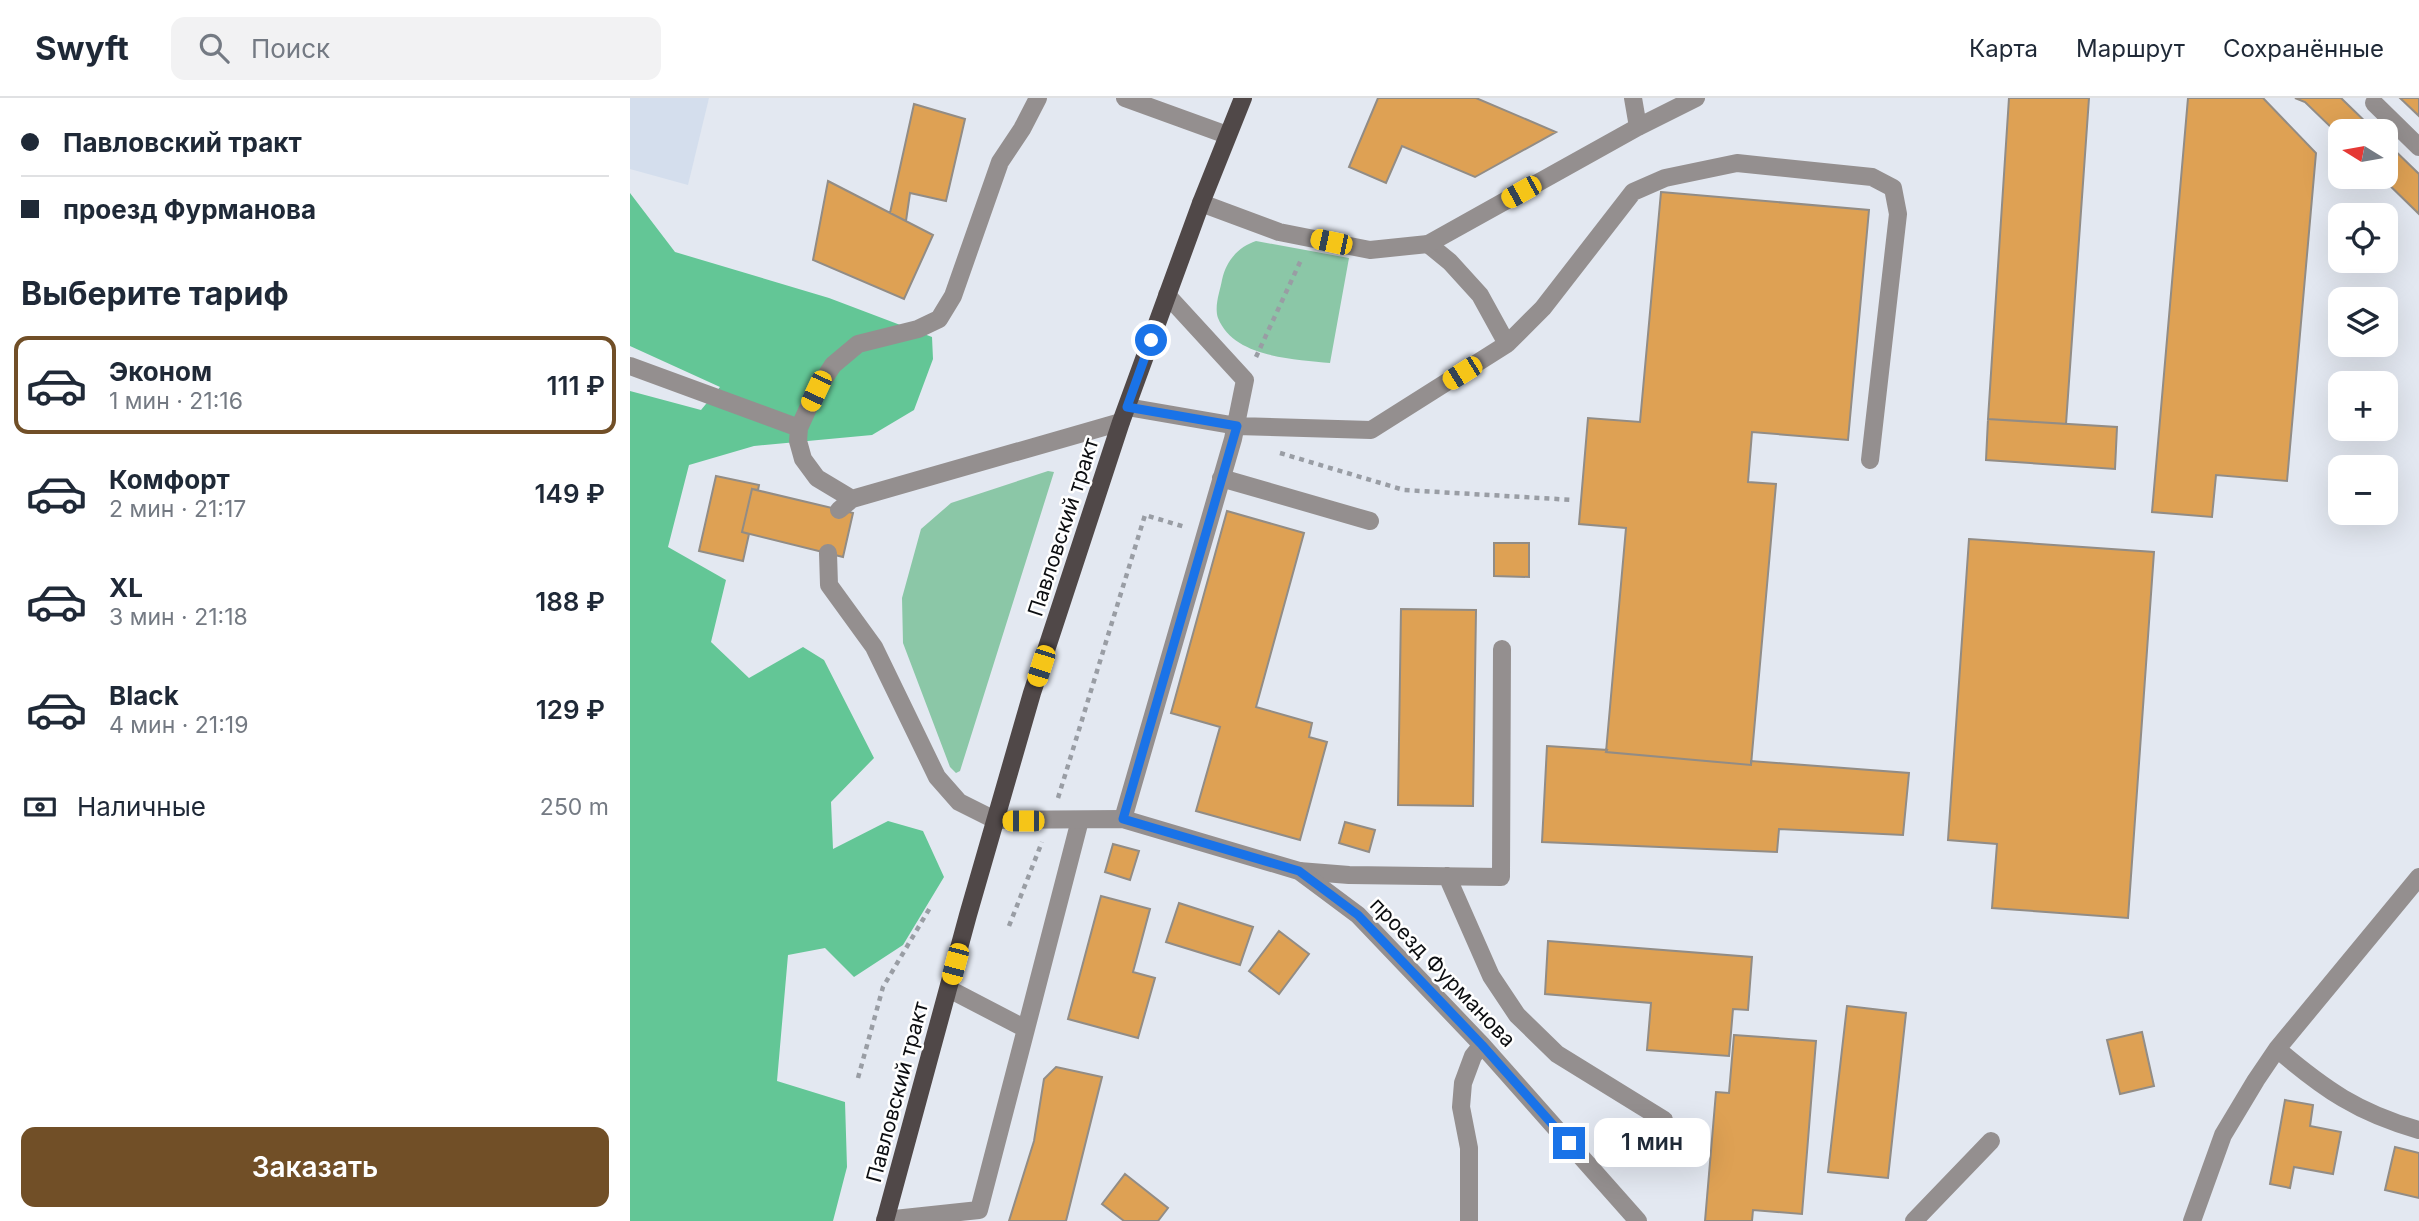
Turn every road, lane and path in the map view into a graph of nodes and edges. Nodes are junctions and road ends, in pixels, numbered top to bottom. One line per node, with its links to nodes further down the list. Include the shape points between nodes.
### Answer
1 (1038, 98): 19 (street, via 1000,162 953,296 939,319 918,330 858,344 833,365)
2 (1125, 98): 8 (street)
3 (1243, 98): 8 (main road, Павловский тракт)
4 (1633, 98): 7 (street)
5 (1696, 98): 7 (street)
6 (2374, 103): 9 (street)
7 (1638, 127): 12 (street)
8 (1227, 135): 10 (main road, Павловский тракт)
9 (2419, 147)
10 (1201, 203): 11 (street, via 1279,232); 13 (main road, Павловский тракт)
11 (1311, 238): 12 (street, via 1370,250); 16 (path)
12 (1428, 244): 14 (street, via 1480,295)
13 (1167, 295): 16 (street); 17 (main road, Павловский тракт)
14 (1507, 344): 18 (street, via 1371,430); 21 (street, via 1543,308 1633,192 1654,182 1737,163 1872,177 1893,188 1898,214)
15 (630, 366): 19 (street)
16 (1245, 380): 18 (street)
17 (1124, 415): 18 (street); 19 (street, via 846,504 803,459); 30 (main road, Павловский тракт)
18 (1237, 426): 22 (street)
19 (799, 428)
20 (1272, 451): 23 (path, via 1404,490)
21 (1870, 460)
22 (1221, 478): 24 (street); 25 (street)
23 (1574, 500)
24 (1370, 521)
25 (1204, 533): 28 (street); 31 (path, via 1145,515)
26 (828, 553): 30 (street, via 829,585 874,647 937,777 958,803)
27 (1502, 649): 33 (street, via 1501,877)
28 (1123, 819): 29 (street, проезд Фурманова); 32 (street, проезд Фурманова)
29 (1080, 820): 31 (street, проезд Фурманова); 38 (street)
30 (995, 821): 31 (street, проезд Фурманова); 37 (main road, Павловский тракт)
31 (1051, 821): 36 (path)
32 (1299, 871): 33 (street); 39 (street, проезд Фурманова, via 1358,915)
33 (1447, 876): 42 (street, via 1491,976 1517,1016 1557,1054)
34 (2419, 877): 40 (street)
35 (931, 906): 41 (path, via 883,987)
36 (1009, 926)
37 (949, 989): 38 (street); 45 (main road, Павловский тракт)
38 (1026, 1029): 45 (street, via 979,1210)
39 (1482, 1045): 46 (street, via 1469,1065 1461,1107 1469,1148); 47 (street, проезд Фурманова)
40 (2277, 1049): 43 (street, via 2317,1083 2350,1103); 49 (street, via 2223,1135)
41 (858, 1078)
42 (1664, 1121)
43 (2419, 1130)
44 (1991, 1141): 48 (street)
45 (885, 1221)
46 (1469, 1221)
47 (1638, 1221)
48 (1914, 1221)
49 (2192, 1221)

